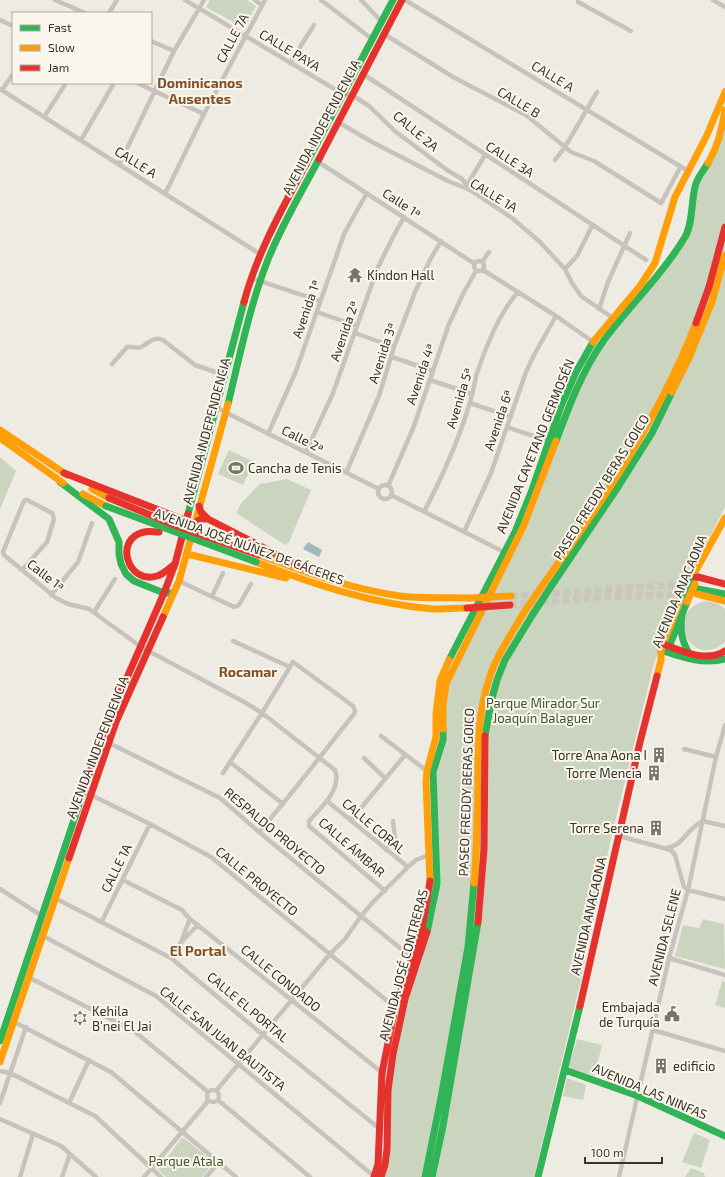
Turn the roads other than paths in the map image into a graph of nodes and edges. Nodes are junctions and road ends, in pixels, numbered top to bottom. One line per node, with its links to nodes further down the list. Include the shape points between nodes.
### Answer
1 (55, 0): 18 (street)
2 (117, 0): 19 (street)
3 (185, 0): 16 (street, CALLE PAYA)
4 (204, 0): 16 (street)
5 (255, 0): 14 (street)
6 (265, 0): 14 (street, CALLE 7A)
7 (321, 0): 27 (street)
8 (361, 0): 21 (street)
9 (402, 0): 17 (main road, AVENIDA INDEPENDENCIA)
10 (405, 0): 42 (street, CALLE A)
11 (713, 0): 15 (street)
12 (392, 2): 17 (main road); 21 (main road, AVENIDA INDEPENDENCIA)
13 (578, 2): 24 (street)
14 (262, 5): 26 (street, CALLE 7A)
15 (725, 7)
16 (199, 8): 26 (street, CALLE PAYA); 29 (street)
17 (398, 9): 25 (main road, AVENIDA INDEPENDENCIA)
18 (83, 12)
19 (110, 12)
20 (0, 20): 23 (street)
21 (382, 22): 27 (main road, AVENIDA INDEPENDENCIA)
22 (314, 25): 30 (street)
23 (12, 26)
24 (631, 31)
25 (384, 34): 31 (main road, AVENIDA INDEPENDENCIA); 49 (street, CALLE B, via 453,77 526,115)
26 (245, 36): 30 (street, CALLE PAYA); 44 (street, CALLE 7A)
27 (372, 39): 40 (main road, AVENIDA INDEPENDENCIA)
28 (152, 41): 29 (street)
29 (174, 51): 37 (street)
30 (290, 63): 40 (street, CALLE PAYA)
31 (363, 74): 41 (main road, AVENIDA INDEPENDENCIA); 50 (street, CALLE 3A)
32 (12, 75): 36 (street)
33 (65, 84): 45 (street)
34 (113, 84): 48 (street)
35 (139, 84): 37 (street)
36 (1, 90): 45 (street, CALLE A)
37 (155, 91): 44 (street); 53 (street)
38 (597, 92): 42 (street)
39 (725, 92): 55 (main road, AVENIDA CAYETANO GERMOSÉN)
40 (343, 94): 41 (street, CALLE 2A); 67 (main road, AVENIDA INDEPENDENCIA)
41 (352, 95): 47 (main road, AVENIDA INDEPENDENCIA); 56 (street, CALLE 2A, via 374,109 396,132)
42 (587, 109): 49 (street); 54 (street, CALLE A)
43 (725, 110): 46 (main road, AVENIDA CAYETANO GERMOSÉN)
44 (204, 114): 59 (street, CALLE 7A)
45 (44, 117): 48 (street, CALLE A)
46 (724, 118): 85 (main road, AVENIDA CAYETANO GERMOSÉN, via 716,149 695,185 686,235 673,256)
47 (338, 122): 52 (main road, AVENIDA INDEPENDENCIA); 57 (street, CALLE 1A, via 448,182)
48 (81, 140): 53 (street, CALLE A)
49 (565, 147): 51 (street); 54 (street, CALLE B, via 594,161 661,203)
50 (485, 155): 56 (street); 61 (street, CALLE 3A)
51 (555, 160)
52 (317, 161): 58 (street, Calle 1ª); 76 (main road, AVENIDA INDEPENDENCIA, via 278,236)
53 (119, 165): 59 (street, CALLE A)
54 (680, 168): 55 (street, CALLE A)
55 (688, 171): 82 (main road, AVENIDA CAYETANO GERMOSÉN, via 672,205 655,263)
56 (467, 185): 57 (street, CALLE 2A)
57 (470, 190): 72 (street, CALLE 1A, via 523,227)
58 (367, 193): 60 (street, Calle 1ª); 78 (street, Avenida 1ª, via 344,234)
59 (165, 194): 67 (street, CALLE A)
60 (404, 217): 64 (street, Calle 1ª); 83 (street, Avenida 2ª, via 378,267)
61 (592, 226): 65 (street, CALLE 3A); 72 (street, via 577,256)
62 (725, 227): 211 (main road, PASEO FREDDY BERAS GOICO, bridge, via 698,320 635,447 523,614 489,677 481,707 478,733 477,846 468,947)
63 (630, 233): 65 (street)
64 (441, 241): 71 (street, Calle 1ª); 86 (street, Avenida 3ª, via 415,292)
65 (624, 246): 69 (street, CALLE 3A); 79 (street)
66 (488, 252): 70 (street)
67 (260, 254): 75 (main road, AVENIDA INDEPENDENCIA)
68 (725, 255): 211 (main road, PASEO FREDDY BERAS GOICO, bridge, via 703,325 652,433 533,614 505,660 497,680 485,733 484,849 477,931)
69 (646, 260)
70 (482, 262): 71 (street); 73 (street)
71 (475, 264): 74 (street)
72 (565, 269): 79 (street, CALLE 1A, via 582,296)
73 (483, 270): 74 (street); 77 (street)
74 (476, 271): 89 (street, Avenida 4ª, via 449,324)
75 (252, 278): 76 (street); 90 (main road, AVENIDA INDEPENDENCIA)
76 (260, 281): 78 (street); 95 (main road, AVENIDA INDEPENDENCIA)
77 (518, 292): 81 (street); 92 (street, Avenida 5ª, via 506,307 488,345)
78 (320, 301): 80 (street, Avenida 1ª)
79 (599, 309): 82 (street, CALLE 1A)
80 (316, 312): 83 (street); 99 (street, Avenida 1ª, via 290,388)
81 (556, 316): 85 (street); 96 (street, Avenida 6ª, via 526,372)
82 (614, 318): 85 (main road, AVENIDA CAYETANO GERMOSÉN)
83 (358, 326): 84 (street, Avenida 2ª)
84 (355, 333): 86 (street); 102 (street, Avenida 2ª, via 331,399)
85 (596, 344): 101 (main road, AVENIDA CAYETANO GERMOSÉN, via 576,372 561,406)
86 (394, 348): 87 (street, Avenida 3ª)
87 (392, 357): 89 (street); 106 (street, Avenida 3ª, via 386,378)
88 (112, 364): 90 (street, via 127,346 139,348 154,339 159,339 195,365)
89 (433, 371): 91 (street, Avenida 4ª)
90 (224, 375): 94 (main road, AVENIDA INDEPENDENCIA)
91 (430, 380): 92 (street); 108 (street, Avenida 4ª, via 408,442)
92 (472, 394): 93 (street, Avenida 5ª)
93 (470, 403): 96 (street); 112 (street, Avenida 5ª, via 453,450)
94 (217, 408): 95 (street, Calle 2ª); 103 (main road, AVENIDA INDEPENDENCIA)
95 (225, 412): 99 (street, Calle 2ª); 104 (main road, AVENIDA INDEPENDENCIA)
96 (511, 417): 97 (street, Avenida 6ª)
97 (507, 427): 101 (street); 117 (street, Avenida 6ª, via 486,484)
98 (0, 430): 105 (main road, AVENIDA JOSÉ NÚÑEZ DE CÁCERES)
99 (268, 434): 102 (street, Calle 2ª)
100 (0, 438): 107 (main road, AVENIDA JOSÉ NÚÑEZ DE CÁCERES)
101 (552, 442): 120 (main road, AVENIDA CAYETANO GERMOSÉN)
102 (306, 452): 106 (street, Calle 2ª)
103 (203, 462): 104 (main road); 115 (main road, AVENIDA INDEPENDENCIA)
104 (211, 465): 111 (main road, AVENIDA INDEPENDENCIA)
105 (64, 473): 115 (main road); 121 (main road, AVENIDA JOSÉ NÚÑEZ DE CÁCERES, bridge, via 109,498)
106 (346, 473): 109 (street, Calle 2ª)
107 (60, 482): 118 (main road, AVENIDA JOSÉ NÚÑEZ DE CÁCERES, bridge, via 106,506); 132 (main road, via 109,519 119,542 121,564 126,574 134,581)
108 (388, 486): 109 (street); 110 (street)
109 (379, 489): 110 (street, via 382,498)
110 (391, 495): 112 (street)
111 (199, 506): 114 (main road); 115 (main road, AVENIDA INDEPENDENCIA)
112 (424, 512): 117 (street)
113 (725, 518): 129 (main road, AVENIDA ANACAONA)
114 (208, 519): 115 (main road); 126 (main road)
115 (190, 522): 119 (main road, AVENIDA INDEPENDENCIA); 122 (main road, AVENIDA INDEPENDENCIA)
116 (92, 523): 135 (street, via 78,562)
117 (464, 532): 120 (street)
118 (223, 551): 121 (main road, AVENIDA JOSÉ NÚÑEZ DE CÁCERES, bridge); 122 (main road, bridge, via 159,532 144,531 133,537 127,547 130,565 137,574 148,578 162,574)
119 (187, 554): 127 (main road, AVENIDA INDEPENDENCIA); 131 (main road)
120 (507, 554): 139 (main road, AVENIDA CAYETANO GERMOSÉN); 140 (main road, AVENIDA CAYETANO GERMOSÉN)
121 (258, 559): 126 (main road, AVENIDA JOSÉ NÚÑEZ DE CÁCERES); 131 (main road, AVENIDA JOSÉ NÚÑEZ DE CÁCERES)
122 (175, 564): 132 (main road, AVENIDA INDEPENDENCIA)
123 (22, 570): 123 (street, Calle 1ª, via 4,556 3,552 25,500 52,513 54,519 45,546); 135 (street, Calle 1ª)
124 (223, 573): 136 (street)
125 (115, 579): 145 (street)
126 (326, 579): 137 (main road, AVENIDA JOSÉ NÚÑEZ DE CÁCERES, bridge, via 401,596)
127 (179, 581): 133 (main road, AVENIDA INDEPENDENCIA); 136 (street)
128 (250, 584): 136 (street, via 237,607)
129 (695, 584): 130 (main road); 134 (main road); 138 (main road); 141 (main road, AVENIDA ANACAONA, bridge)
130 (725, 584)
131 (320, 586): 144 (main road, AVENIDA JOSÉ NÚÑEZ DE CÁCERES, bridge, via 385,603 428,608)
132 (164, 593): 133 (main road); 148 (main road, AVENIDA INDEPENDENCIA)
133 (173, 593): 150 (main road, AVENIDA INDEPENDENCIA)
134 (725, 594)
135 (51, 595): 145 (street, Calle 1ª, via 60,601)
136 (212, 596)
137 (510, 596)
138 (716, 598): 142 (main road); 143 (main road)
139 (478, 601): 168 (main road, AVENIDA JOSÉ CONTRERAS, via 440,681 436,737)
140 (486, 601): 184 (main road, AVENIDA JOSÉ CONTRERAS, via 452,670 443,697 443,740 432,772)
141 (683, 601): 146 (main road, AVENIDA ANACAONA); 149 (main road, AVENIDA ANACAONA)
142 (725, 601)
143 (725, 604)
144 (510, 605)
145 (94, 612): 148 (street, Calle 1ª)
146 (682, 614): 149 (main road, AVENIDA ANACAONA); 152 (main road, via 682,643)
147 (233, 640): 154 (street)
148 (141, 647): 150 (street, Calle 1ª); 155 (main road, AVENIDA INDEPENDENCIA)
149 (665, 648): 152 (main road); 153 (main road, via 704,662); 181 (main road, AVENIDA ANACAONA)
150 (148, 651): 155 (main road, AVENIDA INDEPENDENCIA); 156 (street, Calle 1ª)
151 (725, 651): 152 (main road, via 713,656)
152 (689, 653)
153 (725, 660)
154 (290, 667): 156 (street); 164 (street, via 293,662 354,708 354,714)
155 (120, 705): 159 (main road, AVENIDA INDEPENDENCIA); 171 (main road, AVENIDA INDEPENDENCIA, via 105,728)
156 (262, 713): 164 (street, Calle 1ª); 167 (street)
157 (725, 725): 161 (street, AVENIDA SELENE)
158 (381, 736): 163 (street)
159 (108, 743): 172 (main road, AVENIDA INDEPENDENCIA); 180 (street, RESPALDO PROYECTO, via 220,798)
160 (684, 749): 165 (street)
161 (719, 749): 162 (street); 165 (street, AVENIDA SELENE)
162 (725, 751)
163 (405, 755): 168 (street); 170 (street)
164 (320, 757): 173 (street, Calle 1ª, via 337,775); 174 (street)
165 (716, 757): 177 (street, AVENIDA SELENE)
166 (364, 758): 170 (street)
167 (230, 762): 169 (street); 174 (street)
168 (427, 771): 184 (main road, AVENIDA JOSÉ CONTRERAS, via 426,804)
169 (223, 773)
170 (385, 778): 175 (street)
171 (83, 791): 172 (street, CALLE PROYECTO); 190 (main road, AVENIDA INDEPENDENCIA)
172 (91, 795): 178 (street, CALLE PROYECTO); 190 (main road, AVENIDA INDEPENDENCIA)
173 (327, 801): 175 (street, CALLE CORAL); 189 (street, CALLE ÁMBAR, via 309,821 309,826)
174 (283, 804): 180 (street)
175 (351, 820): 183 (street, CALLE CORAL)
176 (393, 821): 183 (street, via 395,838)
177 (703, 821): 179 (street); 182 (street, via 691,829 679,844); 188 (street, AVENIDA SELENE)
178 (150, 824): 186 (street, CALLE 1A); 199 (street, CALLE PROYECTO, via 211,857)
179 (725, 826)
180 (259, 832): 192 (street, RESPALDO PROYECTO)
181 (619, 836): 182 (street); 219 (main road, AVENIDA ANACAONA)
182 (667, 848): 188 (street, via 675,855 682,884)
183 (386, 850): 185 (street, CALLE CORAL)
184 (433, 854): 185 (street, via 416,860); 201 (main road, AVENIDA JOSÉ CONTRERAS, via 422,928); 208 (main road, AVENIDA JOSÉ CONTRERAS, via 437,884 430,919)
185 (408, 867): 189 (street)
186 (123, 880): 194 (street, CALLE CONDADO, via 182,910); 195 (street, CALLE 1A)
187 (0, 889): 193 (street)
188 (688, 890): 191 (street); 202 (street, AVENIDA SELENE)
189 (385, 891): 192 (street)
190 (52, 897): 193 (main road, AVENIDA INDEPENDENCIA); 195 (street, CALLE EL PORTAL)
191 (725, 899)
192 (361, 916): 199 (street, via 345,939); 201 (street, RESPALDO PROYECTO)
193 (45, 918): 197 (main road, AVENIDA INDEPENDENCIA); 204 (main road, AVENIDA INDEPENDENCIA)
194 (190, 919): 196 (street, CALLE CONDADO); 198 (street)
195 (102, 921): 200 (street, CALLE EL PORTAL)
196 (198, 925): 198 (street); 205 (street, CALLE CONDADO)
197 (43, 936): 204 (main road, AVENIDA INDEPENDENCIA); 218 (street, CALLE SAN JUAN BAUTISTA, via 156,996)
198 (182, 941): 200 (street)
199 (330, 954): 205 (street); 206 (street, CALLE PROYECTO)
200 (171, 958): 213 (street, CALLE EL PORTAL)
201 (412, 958): 206 (main road, AVENIDA JOSÉ CONTRERAS)
202 (669, 958): 203 (street); 212 (street, AVENIDA SELENE)
203 (725, 975)
204 (26, 976): 207 (main road, AVENIDA INDEPENDENCIA); 225 (street, via 134,1031)
205 (292, 1000): 213 (street); 222 (street, CALLE CONDADO)
206 (395, 1008): 208 (street, CALLE PROYECTO); 222 (main road, AVENIDA JOSÉ CONTRERAS)
207 (14, 1010): 209 (main road, AVENIDA INDEPENDENCIA); 214 (main road, AVENIDA INDEPENDENCIA)
208 (402, 1013): 223 (main road, AVENIDA JOSÉ CONTRERAS)
209 (14, 1022): 210 (street); 217 (main road, AVENIDA INDEPENDENCIA)
210 (26, 1027): 216 (street); 221 (street)
211 (457, 1029): 248 (main road, PASEO FREDDY BERAS GOICO); 249 (main road, PASEO FREDDY BERAS GOICO)
212 (653, 1030): 215 (street); 226 (street, AVENIDA SELENE)
213 (263, 1034): 218 (street); 232 (street, CALLE EL PORTAL)
214 (0, 1041)
215 (725, 1050)
216 (89, 1060): 230 (street); 233 (street, via 111,1072)
217 (0, 1062)
218 (239, 1064): 224 (street); 247 (street, CALLE SAN JUAN BAUTISTA)
219 (564, 1070): 226 (main road, AVENIDA LAS NINFAS); 250 (main road, AVENIDA ANACAONA)
220 (0, 1071): 221 (street)
221 (10, 1073): 229 (street); 230 (street)
222 (382, 1073): 223 (street, CALLE CONDADO); 232 (main road, AVENIDA JOSÉ CONTRERAS)
223 (389, 1076): 247 (main road, AVENIDA JOSÉ CONTRERAS, via 385,1165)
224 (216, 1091): 225 (street); 227 (street, via 219,1095)
225 (208, 1092): 228 (street)
226 (638, 1096): 235 (main road, AVENIDA LAS NINFAS); 251 (street, AVENIDA SELENE)
227 (218, 1100): 228 (street); 246 (street)
228 (208, 1101): 233 (street)
229 (0, 1103)
230 (69, 1103): 238 (street, via 95,1116)
231 (0, 1119): 234 (street)
232 (380, 1129): 247 (main road, AVENIDA JOSÉ CONTRERAS)
233 (182, 1133): 237 (street); 238 (street)
234 (33, 1134): 236 (street, via 61,1146); 239 (street)
235 (725, 1136)
236 (70, 1154): 240 (street); 241 (street)
237 (219, 1162): 244 (street); 245 (street)
238 (151, 1168): 242 (street); 243 (street)
239 (20, 1177)
240 (62, 1177)
241 (96, 1177)
242 (144, 1177)
243 (161, 1177)
244 (206, 1177)
245 (236, 1177)
246 (310, 1177)
247 (376, 1177)
248 (425, 1177)
249 (432, 1177)
250 (538, 1177)
251 (618, 1177)

